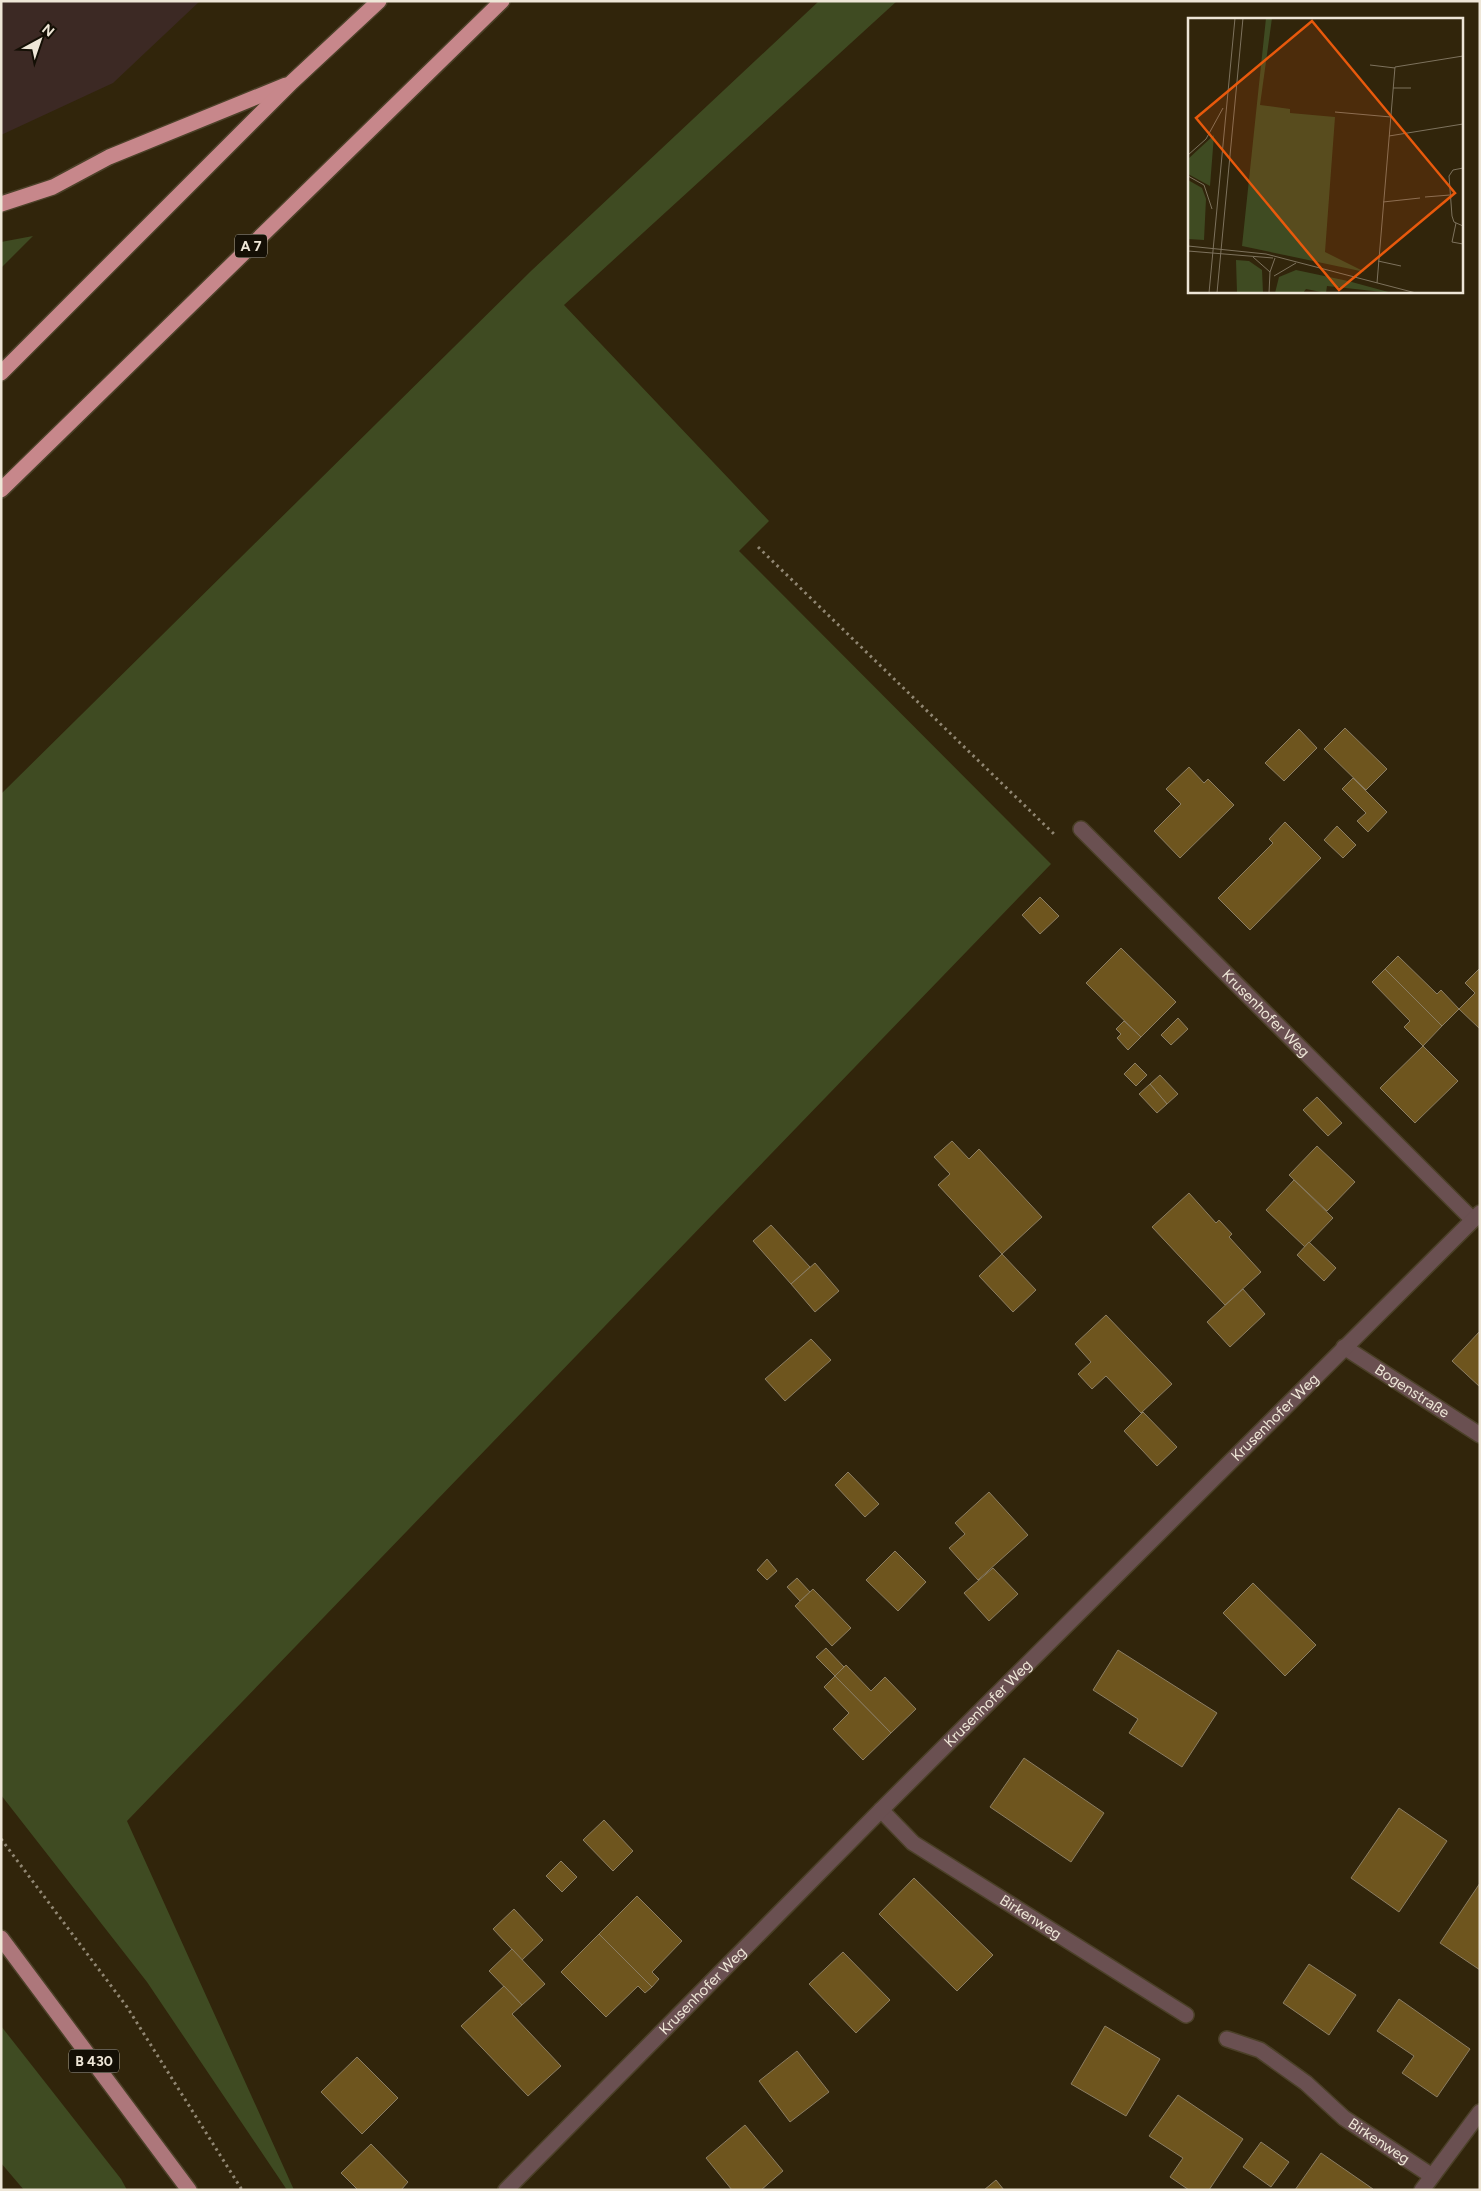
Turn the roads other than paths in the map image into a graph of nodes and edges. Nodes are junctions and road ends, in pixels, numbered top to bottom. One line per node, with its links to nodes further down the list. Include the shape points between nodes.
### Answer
1 (379, 1): 3 (highway)
2 (502, 1): 6 (highway, A 7)
3 (292, 82): 4 (highway, via 109,157 53,187); 5 (highway)
4 (1, 204)
5 (1, 373)
6 (1, 490)
7 (1081, 829): 8 (street, Krusenhofer Weg)
8 (1476, 1217): 9 (street, Krusenhofer Weg)
9 (1344, 1347): 10 (street, Bogenstraße); 11 (street, Krusenhofer Weg)
10 (1480, 1436)
11 (881, 1810): 13 (street, Birkenweg, via 913,1843); 18 (street, Krusenhofer Weg)
12 (1, 1938): 17 (main road, B 430)
13 (1186, 2015)
14 (1227, 2039): 16 (street, Birkenweg, via 1260,2050 1306,2083 1344,2118)
15 (1480, 2112): 16 (street)
16 (1432, 2176): 19 (street)
17 (190, 2190)
18 (506, 2190)
19 (1422, 2190)

